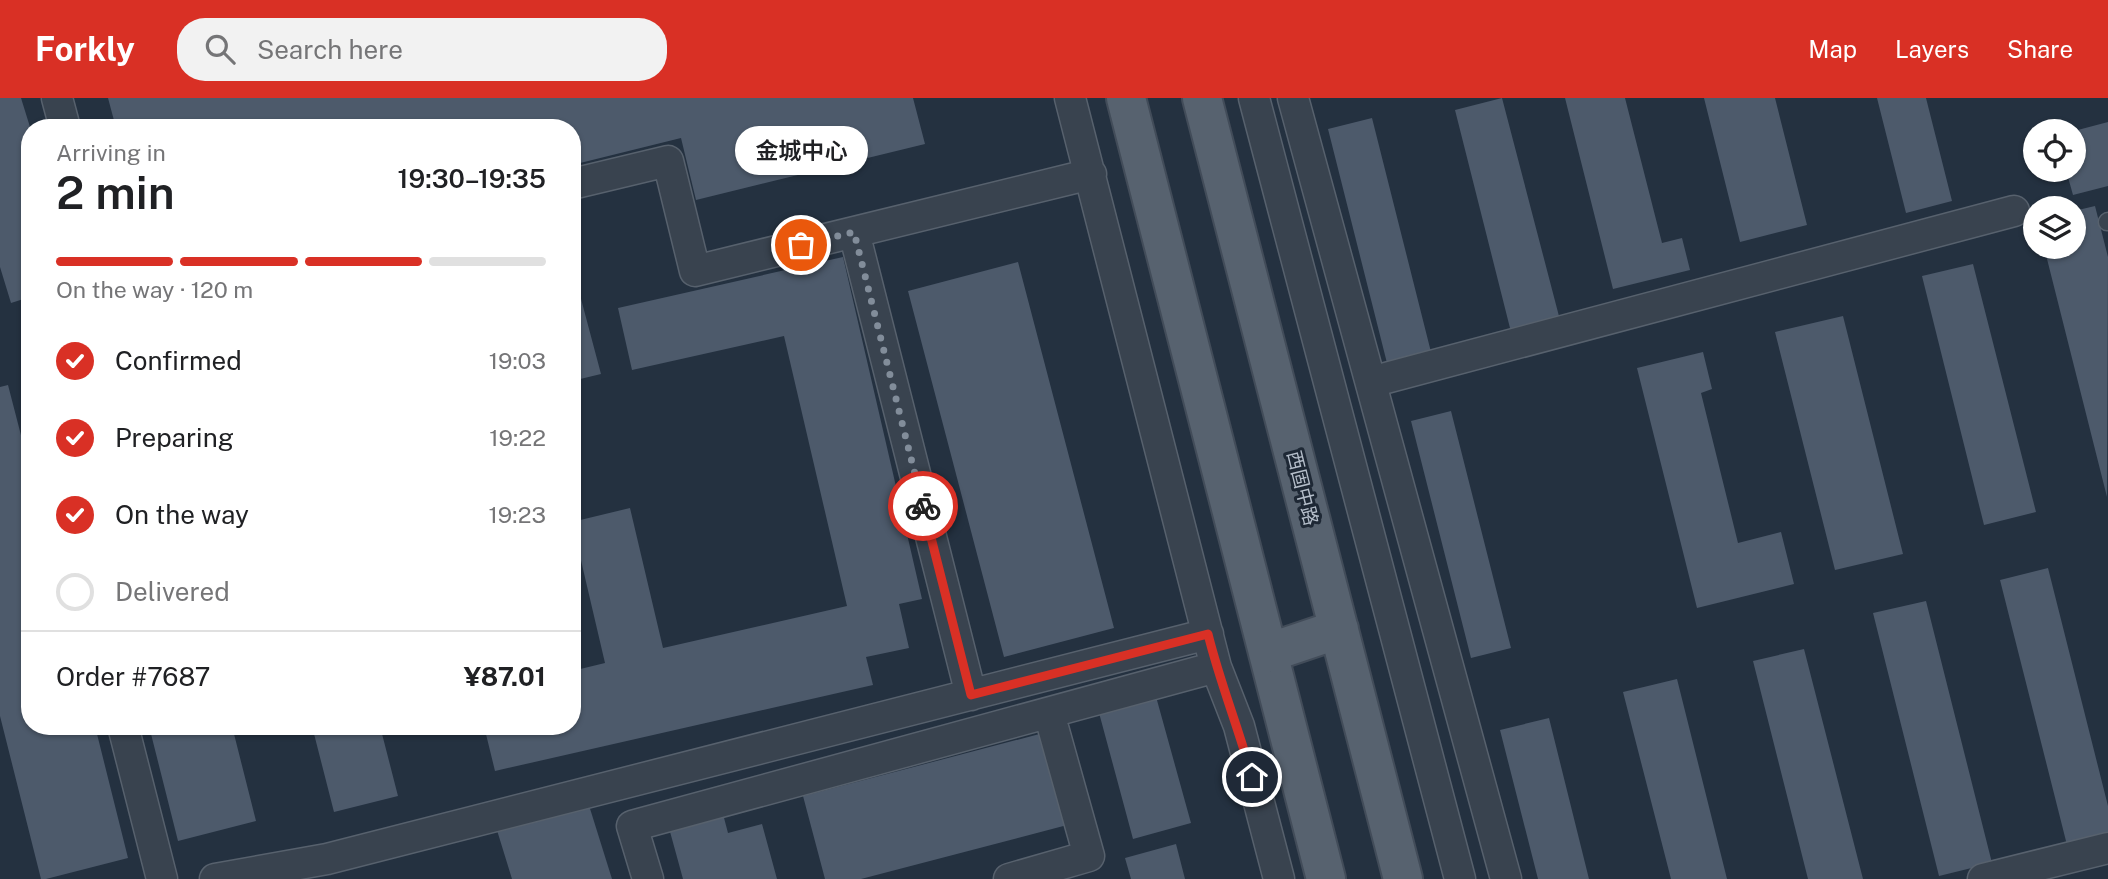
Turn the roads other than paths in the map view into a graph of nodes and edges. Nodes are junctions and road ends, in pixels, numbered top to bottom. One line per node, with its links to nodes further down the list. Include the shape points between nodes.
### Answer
1 (57, 98): 7 (street)
2 (1070, 98): 8 (street)
3 (1126, 98): 15 (main road)
4 (1202, 98): 13 (main road, 西固中路)
5 (1254, 98): 29 (street)
6 (1293, 98): 12 (street)
7 (63, 119)
8 (1091, 174): 11 (street); 14 (street)
9 (581, 182): 11 (street, via 668,161 695,271)
10 (2014, 211): 12 (street)
11 (854, 232): 17 (street)
12 (1370, 382): 30 (street)
13 (1339, 629): 15 (main road); 28 (main road, 西固中路)
14 (1208, 634): 16 (street); 17 (street)
15 (1268, 653): 27 (main road)
16 (1216, 667): 18 (street); 26 (street, via 1239,726)
17 (971, 695): 23 (street, via 327,859)
18 (1049, 713): 21 (street, via 1089,856); 24 (street, via 632,826)
19 (125, 735): 22 (street)
20 (2108, 848): 31 (street)
21 (1074, 870): 25 (street)
22 (162, 879)
23 (215, 879)
24 (648, 879)
25 (1009, 879)
26 (1279, 879)
27 (1326, 879)
28 (1403, 879)
29 (1460, 879)
30 (1506, 879)
31 (1983, 879)

